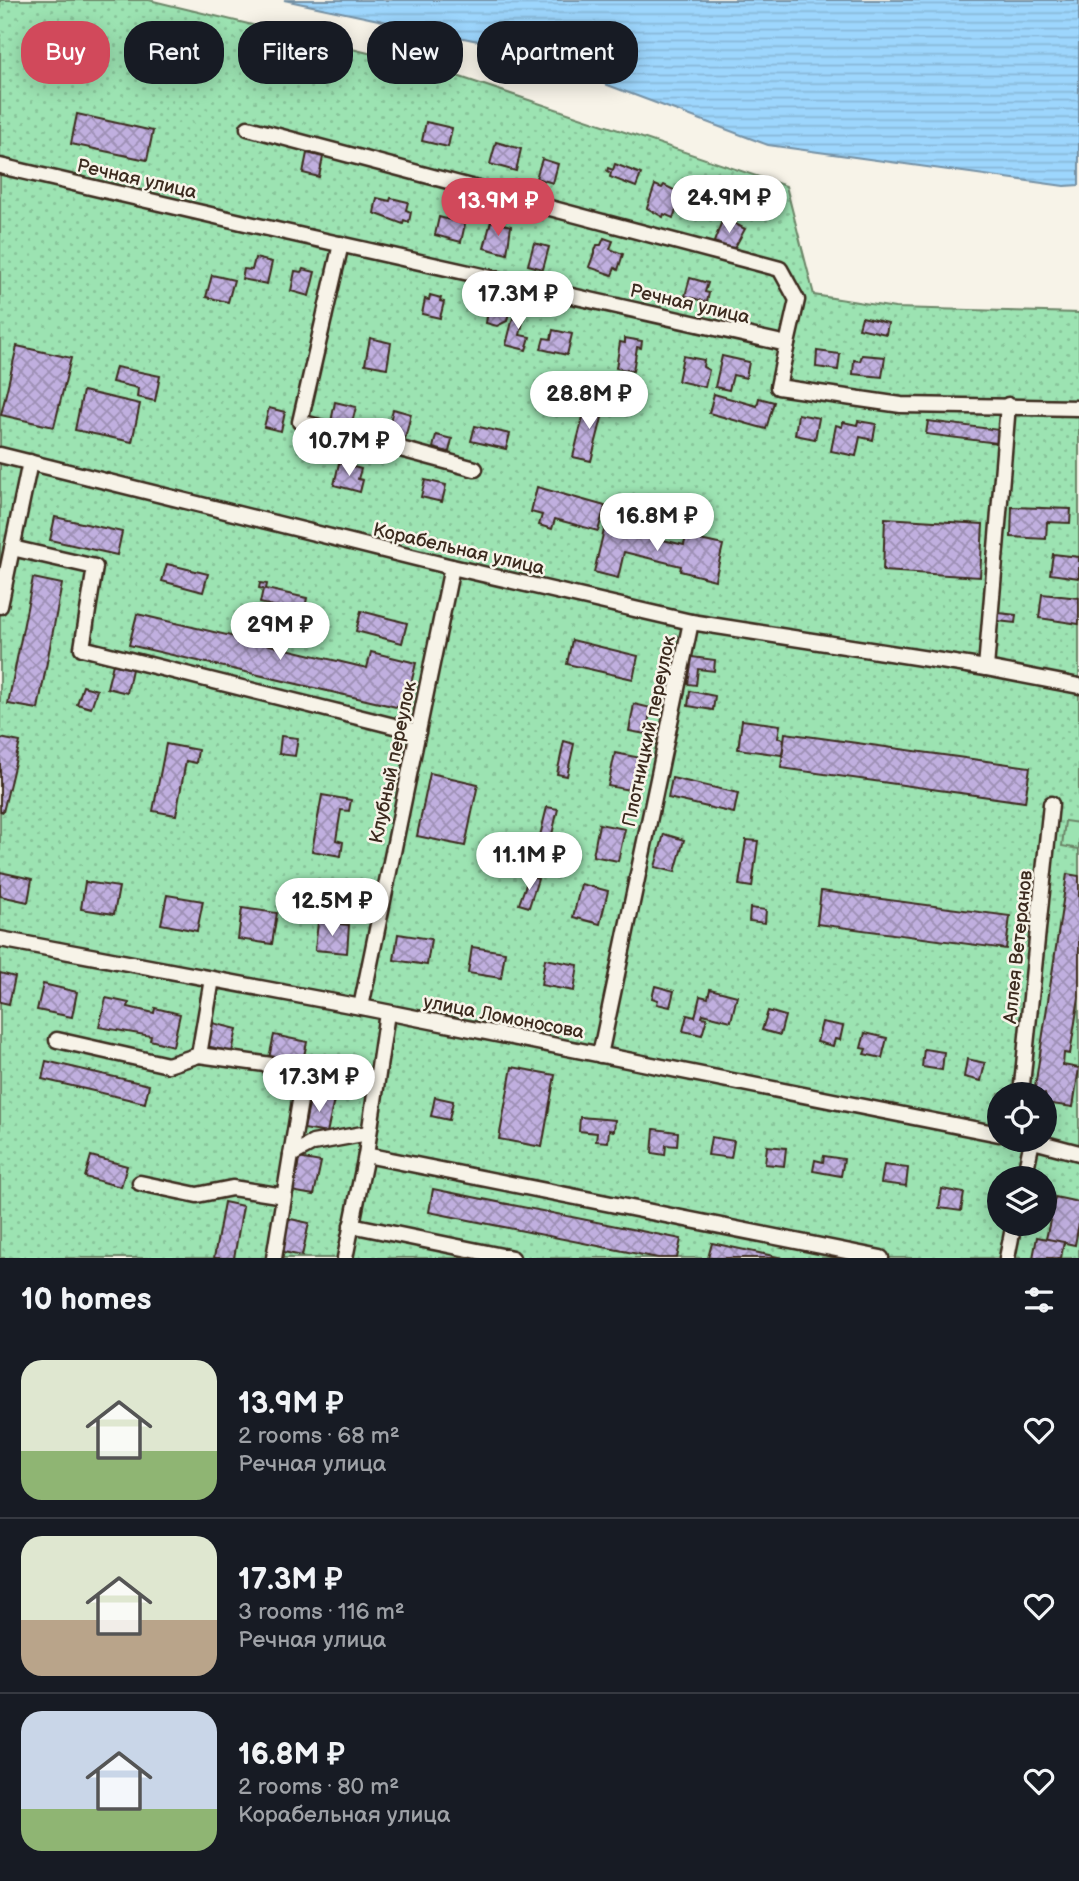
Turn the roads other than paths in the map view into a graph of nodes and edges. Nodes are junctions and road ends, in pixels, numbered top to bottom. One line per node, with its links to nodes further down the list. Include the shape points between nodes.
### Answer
1 (248, 128): 4 (street, via 780,269 797,300)
2 (0, 166): 3 (street, Речная улица)
3 (341, 244): 4 (street, Речная улица); 9 (street, via 300,422)
4 (787, 344): 5 (street, via 778,387 901,405)
5 (1008, 405): 6 (street); 14 (street)
6 (1079, 408)
7 (0, 455): 8 (street, Корабельная улица)
8 (30, 462): 10 (street); 11 (street, Корабельная улица)
9 (475, 470)
10 (12, 548): 12 (street); 16 (street, via 95,567 82,648)
11 (452, 566): 13 (street, Корабельная улица); 16 (street, Клубный переулок)
12 (0, 606)
13 (691, 622): 14 (street, Корабельная улица); 24 (street, Плотницкий переулок)
14 (986, 668): 15 (street, Корабельная улица)
15 (1079, 686)
16 (418, 732): 20 (street, Клубный переулок)
17 (1051, 804): 25 (street, Аллея Ветеранов)
18 (0, 939): 19 (street, улица Ломоносова)
19 (212, 979): 20 (street, улица Ломоносова); 23 (street)
20 (361, 1007): 21 (street, улица Ломоносова)
21 (387, 1013): 24 (street, улица Ломоносова); 27 (street)
22 (57, 1040): 23 (street, via 168,1065)
23 (199, 1055): 30 (street, via 279,1066 301,1095)
24 (600, 1055): 26 (street, улица Ломоносова)
25 (1022, 1082)
26 (987, 1132)
27 (368, 1133): 30 (street, via 313,1143); 31 (street)
28 (1057, 1147): 29 (street)
29 (1079, 1153)
30 (291, 1155): 33 (street)
31 (366, 1155): 34 (street); 39 (street)
32 (141, 1183): 33 (street, via 197,1195 232,1188)
33 (284, 1196): 36 (street)
34 (351, 1225): 37 (street); 38 (street)
35 (1011, 1236): 40 (street)
36 (274, 1258)
37 (345, 1258)
38 (512, 1258)
39 (881, 1258)
40 (1007, 1258)

